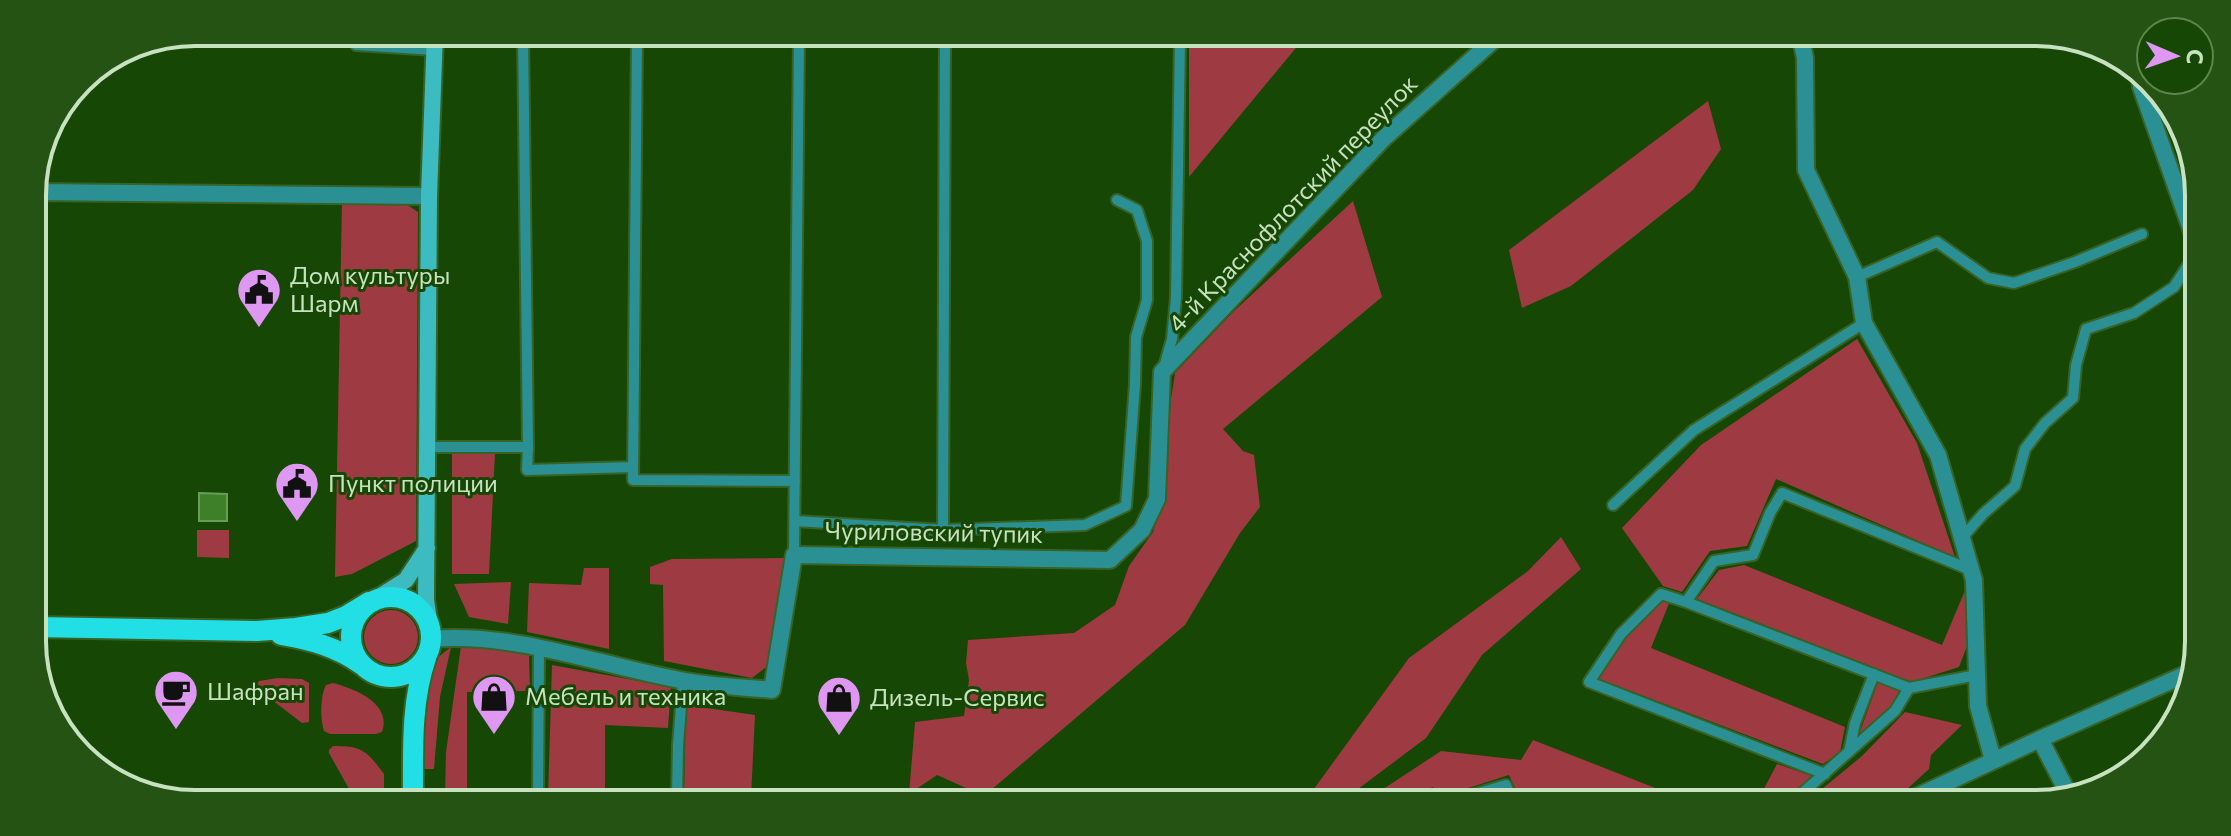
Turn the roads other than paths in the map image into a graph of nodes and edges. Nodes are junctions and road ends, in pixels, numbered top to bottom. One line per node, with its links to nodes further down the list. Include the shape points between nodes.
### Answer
1 (435, 46): 11 (street)
2 (523, 46): 20 (lane)
3 (637, 46): 21 (lane)
4 (799, 46): 22 (lane)
5 (945, 46): 25 (lane)
6 (1180, 46): 18 (lane, via 1176,298)
7 (1487, 46): 18 (street, 4-й Краснофлотский переулок, via 1384,138)
8 (1802, 46): 16 (street, via 1806,170)
9 (2144, 96): 13 (street)
10 (46, 192): 11 (street)
11 (429, 196): 19 (street)
12 (1117, 200): 25 (lane, via 1137,210 1147,241 1147,300 1136,337 1126,506 1085,525)
13 (2185, 212)
14 (2142, 234): 16 (lane, via 2014,283 1988,278 1937,242)
15 (2185, 270): 26 (lane, via 2174,287 2134,313 2086,329 2073,398 2025,449 2015,486)
16 (1857, 277): 17 (street)
17 (1864, 323): 23 (lane, via 1694,430); 26 (street, via 1938,455)
18 (1162, 372): 28 (street, Чуриловский тупик, via 1157,499 1142,530 1110,560)
19 (428, 447): 20 (lane); 27 (street)
20 (528, 447): 21 (lane, via 527,470)
21 (633, 467): 22 (lane, via 633,480)
22 (795, 481): 24 (lane)
23 (1613, 505)
24 (795, 521): 25 (lane); 28 (lane)
25 (943, 530)
26 (1962, 538): 29 (street)
27 (427, 547): 30 (street, via 406,580); 34 (street)
28 (794, 555): 40 (street, Чуриловский тупик, via 772,690)
29 (1971, 570): 31 (lane, via 1782,493 1753,555 1714,561); 38 (street)
30 (374, 600): 33 (main road, via 328,623); 34 (main road, via 400,597 414,603); 36 (main road, via 351,627 356,658)
31 (1686, 602): 37 (lane); 46 (lane, via 1661,594 1621,634 1589,682)
32 (46, 627): 33 (main road)
33 (257, 631): 36 (main road, via 326,645)
34 (429, 638): 35 (street, Чуриловский тупик, via 473,637); 36 (main road, via 421,664 412,672 381,676); 43 (main road, via 416,696)
35 (539, 649): 40 (street, Чуриловский тупик); 49 (lane)
36 (367, 669): 43 (main road, via 401,696 410,719)
37 (1874, 674): 41 (lane); 44 (lane)
38 (1977, 675): 41 (lane); 45 (street, via 1978,706)
39 (2180, 677): 42 (street)
40 (683, 681): 50 (lane)
41 (1909, 688): 44 (lane, via 1895,711)
42 (2040, 739): 45 (street); 47 (street)
43 (413, 754): 48 (main road)
44 (1848, 754): 46 (lane)
45 (1993, 760): 54 (street)
46 (1825, 774): 53 (lane)
47 (2065, 787)
48 (413, 790)
49 (538, 790)
50 (677, 790)
51 (1489, 790): 52 (lane, via 1506,785)
52 (1508, 790)
53 (1806, 790)
54 (1930, 790)

